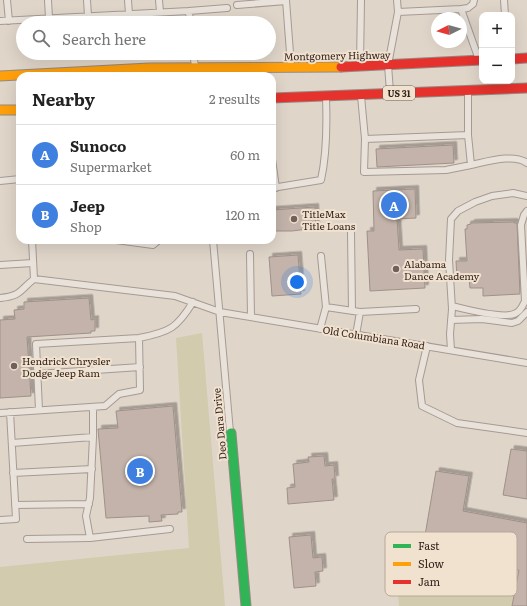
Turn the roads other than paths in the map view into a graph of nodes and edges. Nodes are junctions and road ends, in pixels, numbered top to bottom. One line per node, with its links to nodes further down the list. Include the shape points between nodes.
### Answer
1 (7, 0): 24 (lane)
2 (48, 0): 19 (lane)
3 (87, 0): 20 (lane)
4 (128, 0): 18 (lane)
5 (159, 0): 15 (lane)
6 (361, 0): 31 (lane)
7 (397, 0): 16 (lane)
8 (474, 0): 13 (lane, via 468,8)
9 (504, 0): 17 (lane)
10 (286, 1): 11 (lane); 32 (lane)
11 (238, 5)
12 (227, 8): 14 (lane)
13 (461, 9): 16 (lane); 25 (lane)
14 (189, 10): 15 (lane); 21 (lane)
15 (160, 12): 18 (lane)
16 (398, 12): 30 (lane)
17 (505, 12)
18 (129, 14): 20 (lane)
19 (49, 16)
20 (88, 16)
21 (189, 16)
22 (16, 20): 24 (lane)
23 (0, 21): 24 (lane)
24 (8, 21)
25 (479, 55)
26 (527, 58): 27 (main road)
27 (515, 59)
28 (194, 60): 34 (lane)
29 (479, 60): 30 (main road, Montgomery Highway)
30 (388, 65): 31 (main road, Montgomery Highway); 39 (lane)
31 (360, 66): 32 (main road, Montgomery Highway)
32 (291, 67): 34 (main road, Montgomery Highway)
33 (74, 72): 34 (main road, Montgomery Highway, via 149,68)
34 (196, 72)
35 (16, 75): 36 (main road, Montgomery Highway)
36 (0, 76)
37 (527, 88): 38 (main road, US 31)
38 (468, 91): 39 (main road, US 31); 45 (lane)
39 (390, 94): 40 (main road, US 31)
40 (361, 95): 41 (main road, US 31); 46 (lane)
41 (326, 96): 42 (main road, US 31); 51 (lane, via 327,126 321,180)
42 (276, 98)
43 (0, 110): 44 (main road)
44 (16, 110)
45 (468, 135): 46 (lane); 48 (lane)
46 (365, 139): 48 (lane, via 364,172 446,170)
47 (527, 163): 48 (lane, via 513,158)
48 (471, 164)
49 (16, 179): 50 (lane)
50 (0, 181)
51 (276, 188)
52 (527, 196): 64 (lane, via 513,193 492,196 458,211 451,219 448,260)
53 (527, 211): 64 (lane, via 521,225 525,301 521,308 516,314 508,316)
54 (351, 232): 67 (lane)
55 (32, 244): 59 (lane)
56 (213, 244): 68 (lane, Deo Dara Drive)
57 (250, 254): 71 (lane)
58 (321, 256): 65 (lane)
59 (33, 263): 60 (lane); 61 (lane)
60 (0, 265)
61 (34, 280): 62 (lane, via 18,294); 63 (lane, Old Columbiana Road, via 175,296)
62 (0, 298)
63 (193, 302): 68 (lane, Old Columbiana Road); 75 (lane, via 183,318 170,329)
64 (452, 306): 72 (lane)
65 (326, 307): 67 (lane); 73 (lane)
66 (416, 309): 69 (lane)
67 (352, 311): 69 (lane)
68 (220, 312): 71 (lane, Old Columbiana Road); 85 (lane, Deo Dara Drive)
69 (360, 312): 74 (lane)
70 (527, 312): 72 (lane, via 512,323 482,319)
71 (251, 317): 73 (lane, Old Columbiana Road)
72 (451, 320): 77 (lane)
73 (320, 329): 74 (lane, Old Columbiana Road)
74 (356, 335): 76 (lane, Old Columbiana Road)
75 (140, 338): 79 (lane); 80 (lane, via 36,344)
76 (426, 346): 77 (lane, Old Columbiana Road); 86 (lane, via 419,380 422,406 457,423)
77 (451, 350): 78 (lane, Old Columbiana Road)
78 (527, 363)
79 (140, 367): 80 (lane); 81 (lane, via 140,390 119,394 105,406)
80 (37, 374): 82 (lane)
81 (93, 408): 82 (lane); 87 (lane)
82 (39, 410): 83 (lane)
83 (10, 412): 84 (lane); 88 (lane)
84 (0, 413)
85 (231, 433): 97 (main road, Deo Dara Drive)
86 (527, 433)
87 (93, 437): 88 (lane); 89 (lane)
88 (12, 443): 90 (lane)
89 (92, 469): 90 (lane); 91 (lane)
90 (13, 473): 92 (lane)
91 (89, 504): 92 (lane); 95 (lane, via 86,516)
92 (15, 505): 93 (lane, via 16,519)
93 (0, 520)
94 (170, 529): 95 (lane)
95 (90, 538): 96 (lane)
96 (27, 539)
97 (246, 606)

